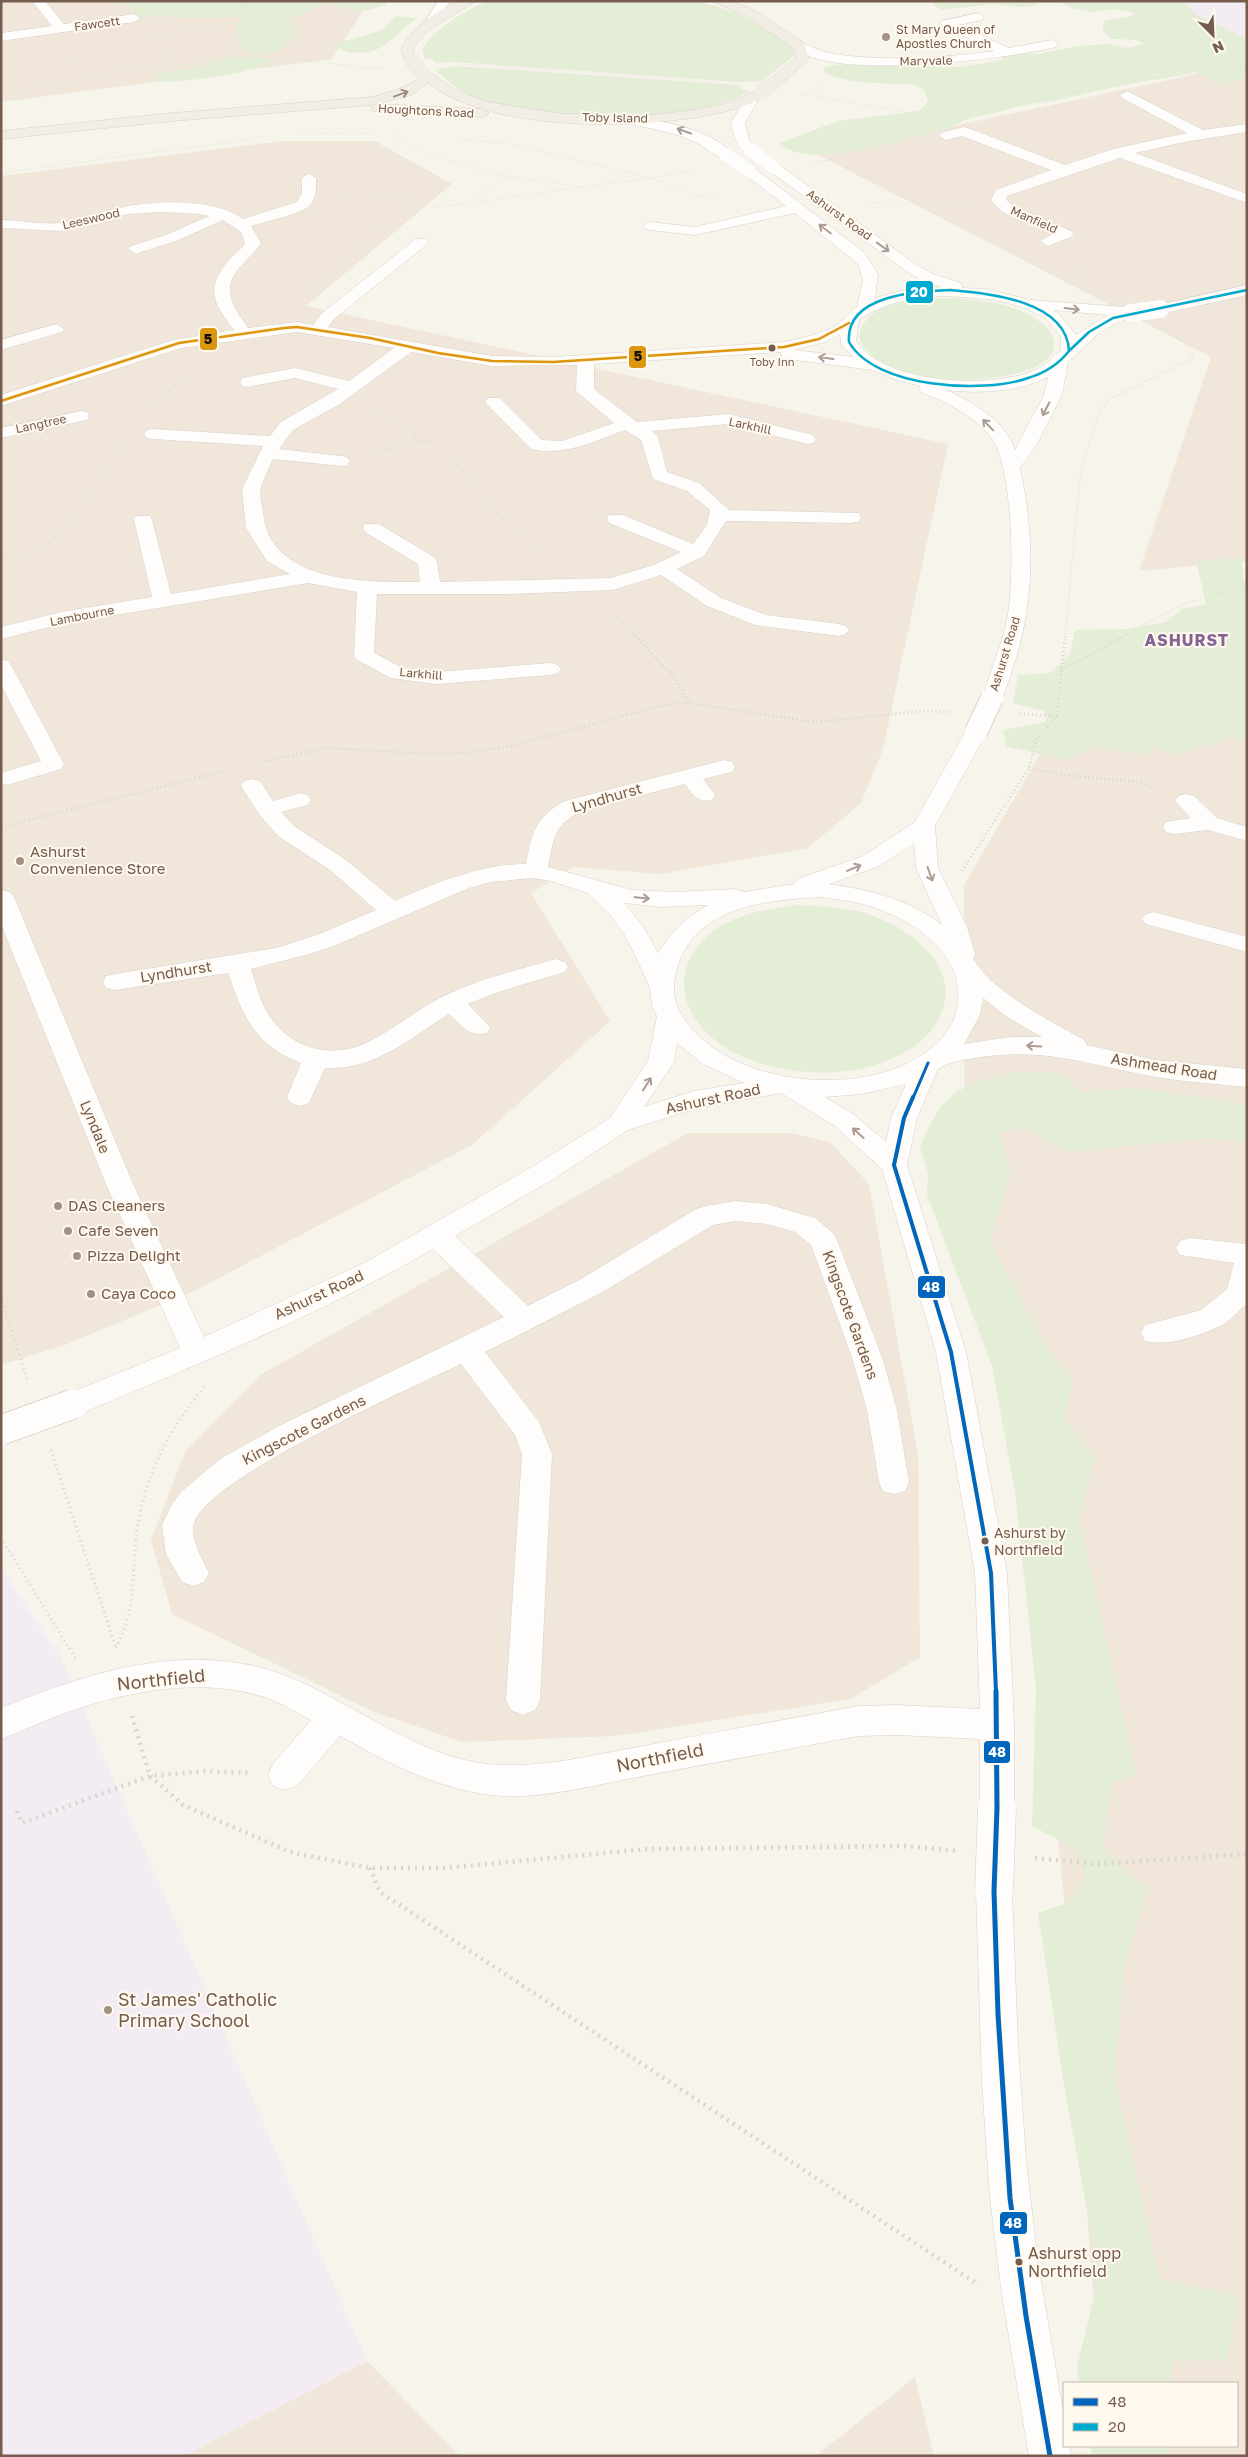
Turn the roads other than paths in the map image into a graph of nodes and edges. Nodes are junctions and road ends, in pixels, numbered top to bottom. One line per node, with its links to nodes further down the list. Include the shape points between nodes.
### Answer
1 (38, 1): 8 (street, Fawcett)
2 (444, 1): 7 (street)
3 (470, 1): 7 (main road)
4 (719, 1): 11 (main road, via 753,9)
5 (978, 17): 12 (street, via 946,24)
6 (134, 18): 8 (street, Fawcett)
7 (429, 25): 15 (main road, via 409,44 408,55)
8 (61, 29): 9 (street, Fawcett)
9 (1, 37)
10 (1052, 44): 12 (street, Maryvale)
11 (800, 46): 13 (street, Maryvale); 14 (main road, via 803,58)
12 (1009, 53): 13 (street, Maryvale, via 929,62)
13 (829, 57): 14 (street, Maryvale)
14 (798, 64): 16 (main road, Toby Island, bridge)
15 (420, 69): 18 (main road, Houghtons Road, one-way to 15, via 391,97 419,86); 19 (main road, Toby Island, via 440,86 472,101)
16 (757, 95): 20 (main road, Toby Island, via 730,106 689,115); 40 (street, Ashurst Road, one-way to 40, bridge, via 738,123 742,141 751,150 927,277)
17 (1127, 95): 22 (street)
18 (284, 108): 19 (main road, Houghtons Road, via 386,108); 23 (main road, Houghtons Road)
19 (568, 118): 20 (main road, Toby Island)
20 (630, 120): 31 (street, Ashurst Road, one-way to 20, bridge, via 701,138 684,131)
21 (1247, 128): 22 (street, Manfield)
22 (1199, 134): 25 (street, Manfield)
23 (1, 135)
24 (946, 136): 26 (street, via 963,131)
25 (1118, 152): 26 (street, Manfield); 29 (street)
26 (1062, 169): 36 (street, Manfield, via 1001,193 998,200 1007,209 1066,234)
27 (309, 178): 34 (street, via 308,200 293,209)
28 (139, 194): 30 (street, via 148,200)
29 (1247, 199)
30 (150, 208): 32 (street, Leeswood, via 186,208); 33 (street, Leeswood, via 58,227)
31 (798, 208): 35 (street, via 694,231); 42 (street, Ashurst Road, one-way to 31, via 872,276 868,264)
32 (223, 215): 34 (street, Leeswood); 38 (street)
33 (1, 224)
34 (241, 224): 47 (street, via 252,236 253,243 228,272 221,284 220,295)
35 (649, 226)
36 (1048, 241)
37 (421, 242): 46 (street, via 328,316)
38 (136, 249)
39 (1245, 292): 43 (street, bridge)
40 (986, 294): 41 (street); 42 (street, via 918,292 888,298)
41 (1024, 303): 43 (street, one-way to 43); 51 (street, via 1062,325 1070,338)
42 (865, 308): 44 (street)
43 (1131, 313): 51 (street, via 1099,325)
44 (849, 323): 50 (street, via 819,339); 53 (street, via 847,337 855,352)
45 (56, 329): 48 (street)
46 (317, 330): 47 (street, via 284,328); 49 (street)
47 (243, 332): 57 (street, via 178,343)
48 (1, 344)
49 (408, 346): 52 (street, via 492,361); 56 (street)
50 (739, 352): 52 (street); 53 (street, one-way to 50, via 785,353)
51 (1065, 357): 54 (street, via 1040,374 1009,383 974,386); 66 (street, one-way to 66, via 1053,395)
52 (586, 360): 60 (street, via 585,391)
53 (874, 365): 54 (street)
54 (901, 376): 66 (street, Ashurst Road, one-way to 54, via 1004,445 976,413)
55 (248, 382): 56 (street, via 295,373)
56 (352, 387): 64 (street, via 287,426)
57 (3, 397)
58 (494, 402): 60 (street, Larkhill, via 536,445 564,446)
59 (81, 416): 61 (street, Langtree)
60 (630, 426): 63 (street, Larkhill, via 729,419); 67 (street, via 649,437 660,475 694,487 720,508)
61 (1, 433)
62 (153, 434): 64 (street)
63 (807, 439)
64 (271, 447): 65 (street); 74 (street, via 251,489 255,528 274,557)
65 (341, 461)
66 (1013, 466): 91 (street, Ashurst Road, bridge, via 1020,549 1018,615 992,698)
67 (718, 515): 68 (street); 72 (street, via 716,525)
68 (852, 517)
69 (616, 519): 72 (street)
70 (143, 520): 77 (street)
71 (372, 528): 76 (street, via 427,561)
72 (696, 552): 73 (street)
73 (663, 568): 76 (street, via 612,584); 78 (street, via 714,602 762,621)
74 (308, 577): 75 (street); 77 (street, Lambourne)
75 (367, 588): 76 (street); 81 (street, Larkhill, via 364,656 398,674 436,678)
76 (431, 588)
77 (163, 601): 79 (street, Lambourne, via 61,618)
78 (839, 630)
79 (1, 634)
80 (1, 665): 84 (street, via 53,764)
81 (551, 670)
82 (724, 767): 83 (street, Lyndhurst)
83 (690, 776): 86 (street); 94 (street, Lyndhurst, via 573,806 559,813 548,822 543,833)
84 (7, 778)
85 (252, 786): 89 (street)
86 (704, 795)
87 (300, 800): 89 (street)
88 (1186, 801): 90 (street)
89 (267, 809): 98 (street, via 286,831 338,865)
90 (1209, 823): 92 (street); 93 (street)
91 (924, 826): 96 (street, Ashurst Road, one-way to 91, via 871,861); 103 (street, one-way to 103, via 928,868 955,927)
92 (1174, 827)
93 (1247, 834)
94 (536, 872): 95 (street, Lyndhurst, via 577,880); 98 (street, Lyndhurst, via 480,879)
95 (595, 888): 96 (street, Lyndhurst, one-way to 96, via 618,895 672,900); 105 (street, Lyndhurst, via 618,908 632,926 646,949)
96 (766, 894): 103 (street, via 822,890 869,898 911,914 945,938); 105 (street, via 718,908 687,929 667,955)
97 (2, 897): 124 (street, Lyndale, via 112,1166)
98 (392, 910): 101 (street, Lyndhurst, via 298,949)
99 (1154, 920): 100 (street)
100 (1247, 945)
101 (236, 963): 104 (street, Lyndhurst); 110 (street, via 255,1012 268,1032 286,1048)
102 (556, 967): 106 (street)
103 (968, 971): 109 (street, Ashmead Road, via 1016,1011); 111 (street, via 972,1004 961,1033)
104 (115, 982)
105 (660, 985): 107 (street, Lyndhurst)
106 (451, 1002): 108 (street); 110 (street, via 366,1053)
107 (669, 1016): 113 (street, via 692,1044 728,1068); 115 (street, Ashurst Road, one-way to 107, via 661,1062)
108 (478, 1027)
109 (1082, 1051): 111 (street, Ashmead Road, one-way to 111, via 1006,1045); 112 (street, Ashmead Road, via 1155,1068)
110 (315, 1060): 114 (street)
111 (932, 1060): 113 (street, via 890,1080 841,1088); 116 (street, via 904,1118)
112 (1247, 1078)
113 (784, 1086): 115 (street, Ashurst Road, via 694,1100); 116 (street, one-way to 113, via 844,1120)
114 (300, 1097)
115 (619, 1124): 117 (street, Ashurst Road)
116 (894, 1165): 131 (street, via 951,1352 990,1572)
117 (436, 1235): 121 (street); 124 (street, Ashurst Road, via 376,1269)
118 (1190, 1248): 119 (street)
119 (1247, 1254)
120 (1247, 1264): 122 (street, via 1240,1294 1211,1318)
121 (525, 1320): 123 (street, Kingscote Gardens); 126 (street, Kingscote Gardens, via 591,1286 706,1216 736,1211 767,1214 805,1225 823,1240 867,1357 882,1410)
122 (1155, 1333)
123 (467, 1350): 127 (street, Kingscote Gardens, via 259,1450 206,1488 183,1513 178,1525 182,1554); 128 (street, via 528,1430 537,1454)
124 (197, 1353): 125 (street, Ashurst Road, bridge)
125 (1, 1430)
126 (894, 1482)
127 (193, 1573)
128 (523, 1700)
129 (335, 1717): 130 (street, Northfield, via 288,1692 241,1676 184,1674 111,1684 69,1696); 131 (street, Northfield, via 452,1772 483,1779 515,1781 556,1778 858,1721); 132 (street)
130 (1, 1724)
131 (997, 1725): 133 (street, bridge, via 994,1891 1010,2198)
132 (285, 1775)
133 (1050, 2456)

